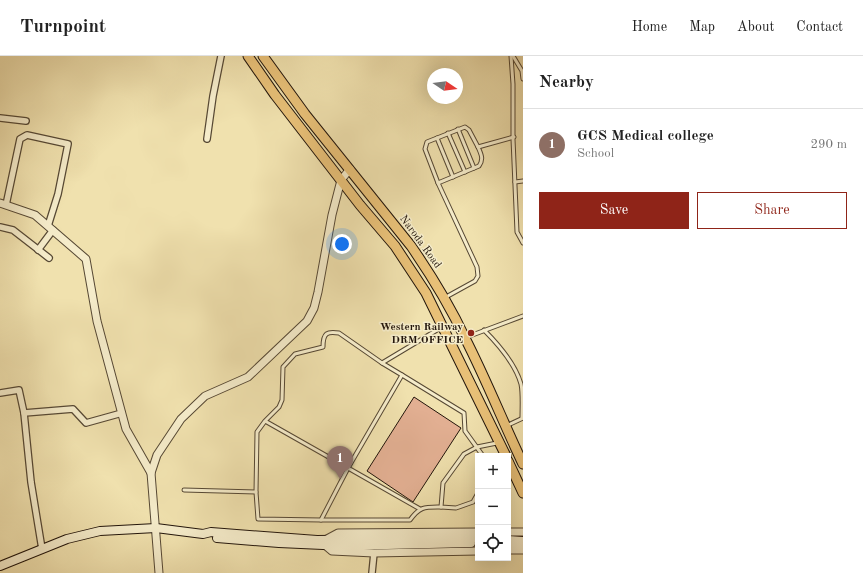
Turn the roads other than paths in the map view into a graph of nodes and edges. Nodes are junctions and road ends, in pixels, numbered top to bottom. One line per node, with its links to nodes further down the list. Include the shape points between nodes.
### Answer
1 (221, 56): 12 (street)
2 (248, 56): 18 (main road, Naroda Road)
3 (262, 56): 15 (main road, Naroda Road)
4 (512, 56): 5 (lane, via 522,71); 11 (lane)
5 (523, 79)
6 (0, 118): 7 (street)
7 (26, 121)
8 (458, 129): 9 (lane); 13 (lane, via 465,126 468,128); 14 (lane)
9 (448, 133): 10 (lane); 16 (lane)
10 (437, 138): 17 (lane); 21 (lane, via 427,142 425,149)
11 (514, 138): 13 (lane); 20 (lane)
12 (207, 139)
13 (478, 147): 14 (lane, via 482,162)
14 (474, 168): 16 (lane)
15 (350, 169): 18 (street); 28 (main road, Naroda Road, via 411,246)
16 (465, 172): 17 (lane)
17 (453, 177): 21 (lane)
18 (340, 180): 30 (main road, Naroda Road, via 395,246 426,293); 48 (street, via 318,292 307,321 248,377 205,396 181,419 157,456)
19 (523, 181): 20 (lane)
20 (516, 182): 25 (lane, via 517,232)
21 (438, 183): 28 (lane, via 477,267 478,276 475,281)
22 (3, 204): 24 (street, via 35,215); 24 (street, via 20,139 26,135 68,144)
23 (0, 227): 26 (street, via 13,230)
24 (50, 228): 26 (street); 37 (street, via 86,259 97,321)
25 (523, 243)
26 (38, 250): 27 (street)
27 (49, 258)
28 (444, 298): 32 (main road, Naroda Road)
29 (523, 316): 31 (lane)
30 (443, 327): 33 (lane); 41 (main road, Naroda Road)
31 (484, 330): 32 (lane); 38 (lane, via 509,359 522,385)
32 (465, 338): 40 (main road, Naroda Road)
33 (382, 363): 34 (lane); 39 (lane, via 340,333 331,331 324,337 323,347 296,354 283,367 282,400 279,407)
34 (402, 375): 42 (lane, via 464,413 465,431); 47 (lane)
35 (0, 393): 36 (street, via 19,390)
36 (24, 413): 37 (street, via 73,409 86,423); 68 (street, via 31,482)
37 (122, 414): 48 (street, via 126,430)
38 (522, 418): 40 (lane)
39 (265, 421): 47 (lane); 50 (lane, via 257,432)
40 (505, 426): 45 (main road, Naroda Road)
41 (499, 442): 42 (lane); 44 (main road, Naroda Road)
42 (477, 447): 43 (lane); 53 (lane, via 464,454 443,483)
43 (482, 453)
44 (504, 453)
45 (523, 464)
46 (511, 467): 51 (main road)
47 (348, 468): 54 (lane); 55 (lane)
48 (151, 473): 56 (street)
49 (184, 490): 50 (lane)
50 (256, 492): 55 (lane, via 258,519)
51 (523, 493)
52 (475, 498): 53 (lane, via 473,502 456,508)
53 (441, 507): 54 (lane)
54 (420, 509): 55 (lane, via 410,520)
55 (321, 520)
56 (156, 528): 63 (main road, via 203,534 211,532); 68 (main road, via 100,531 66,539); 74 (street)
57 (475, 532): 63 (street, via 338,533)
58 (511, 532): 59 (street)
59 (523, 532)
60 (475, 538): 64 (main road)
61 (511, 540): 62 (main road)
62 (523, 541)
63 (325, 542): 64 (main road); 72 (street, via 332,551)
64 (346, 543): 65 (main road)
65 (475, 544)
66 (511, 546): 67 (main road)
67 (523, 546)
68 (42, 549): 73 (main road)
69 (511, 550): 70 (street)
70 (523, 550)
71 (475, 551): 72 (street)
72 (374, 553): 75 (street)
73 (0, 566)
74 (159, 573)
75 (372, 573)

